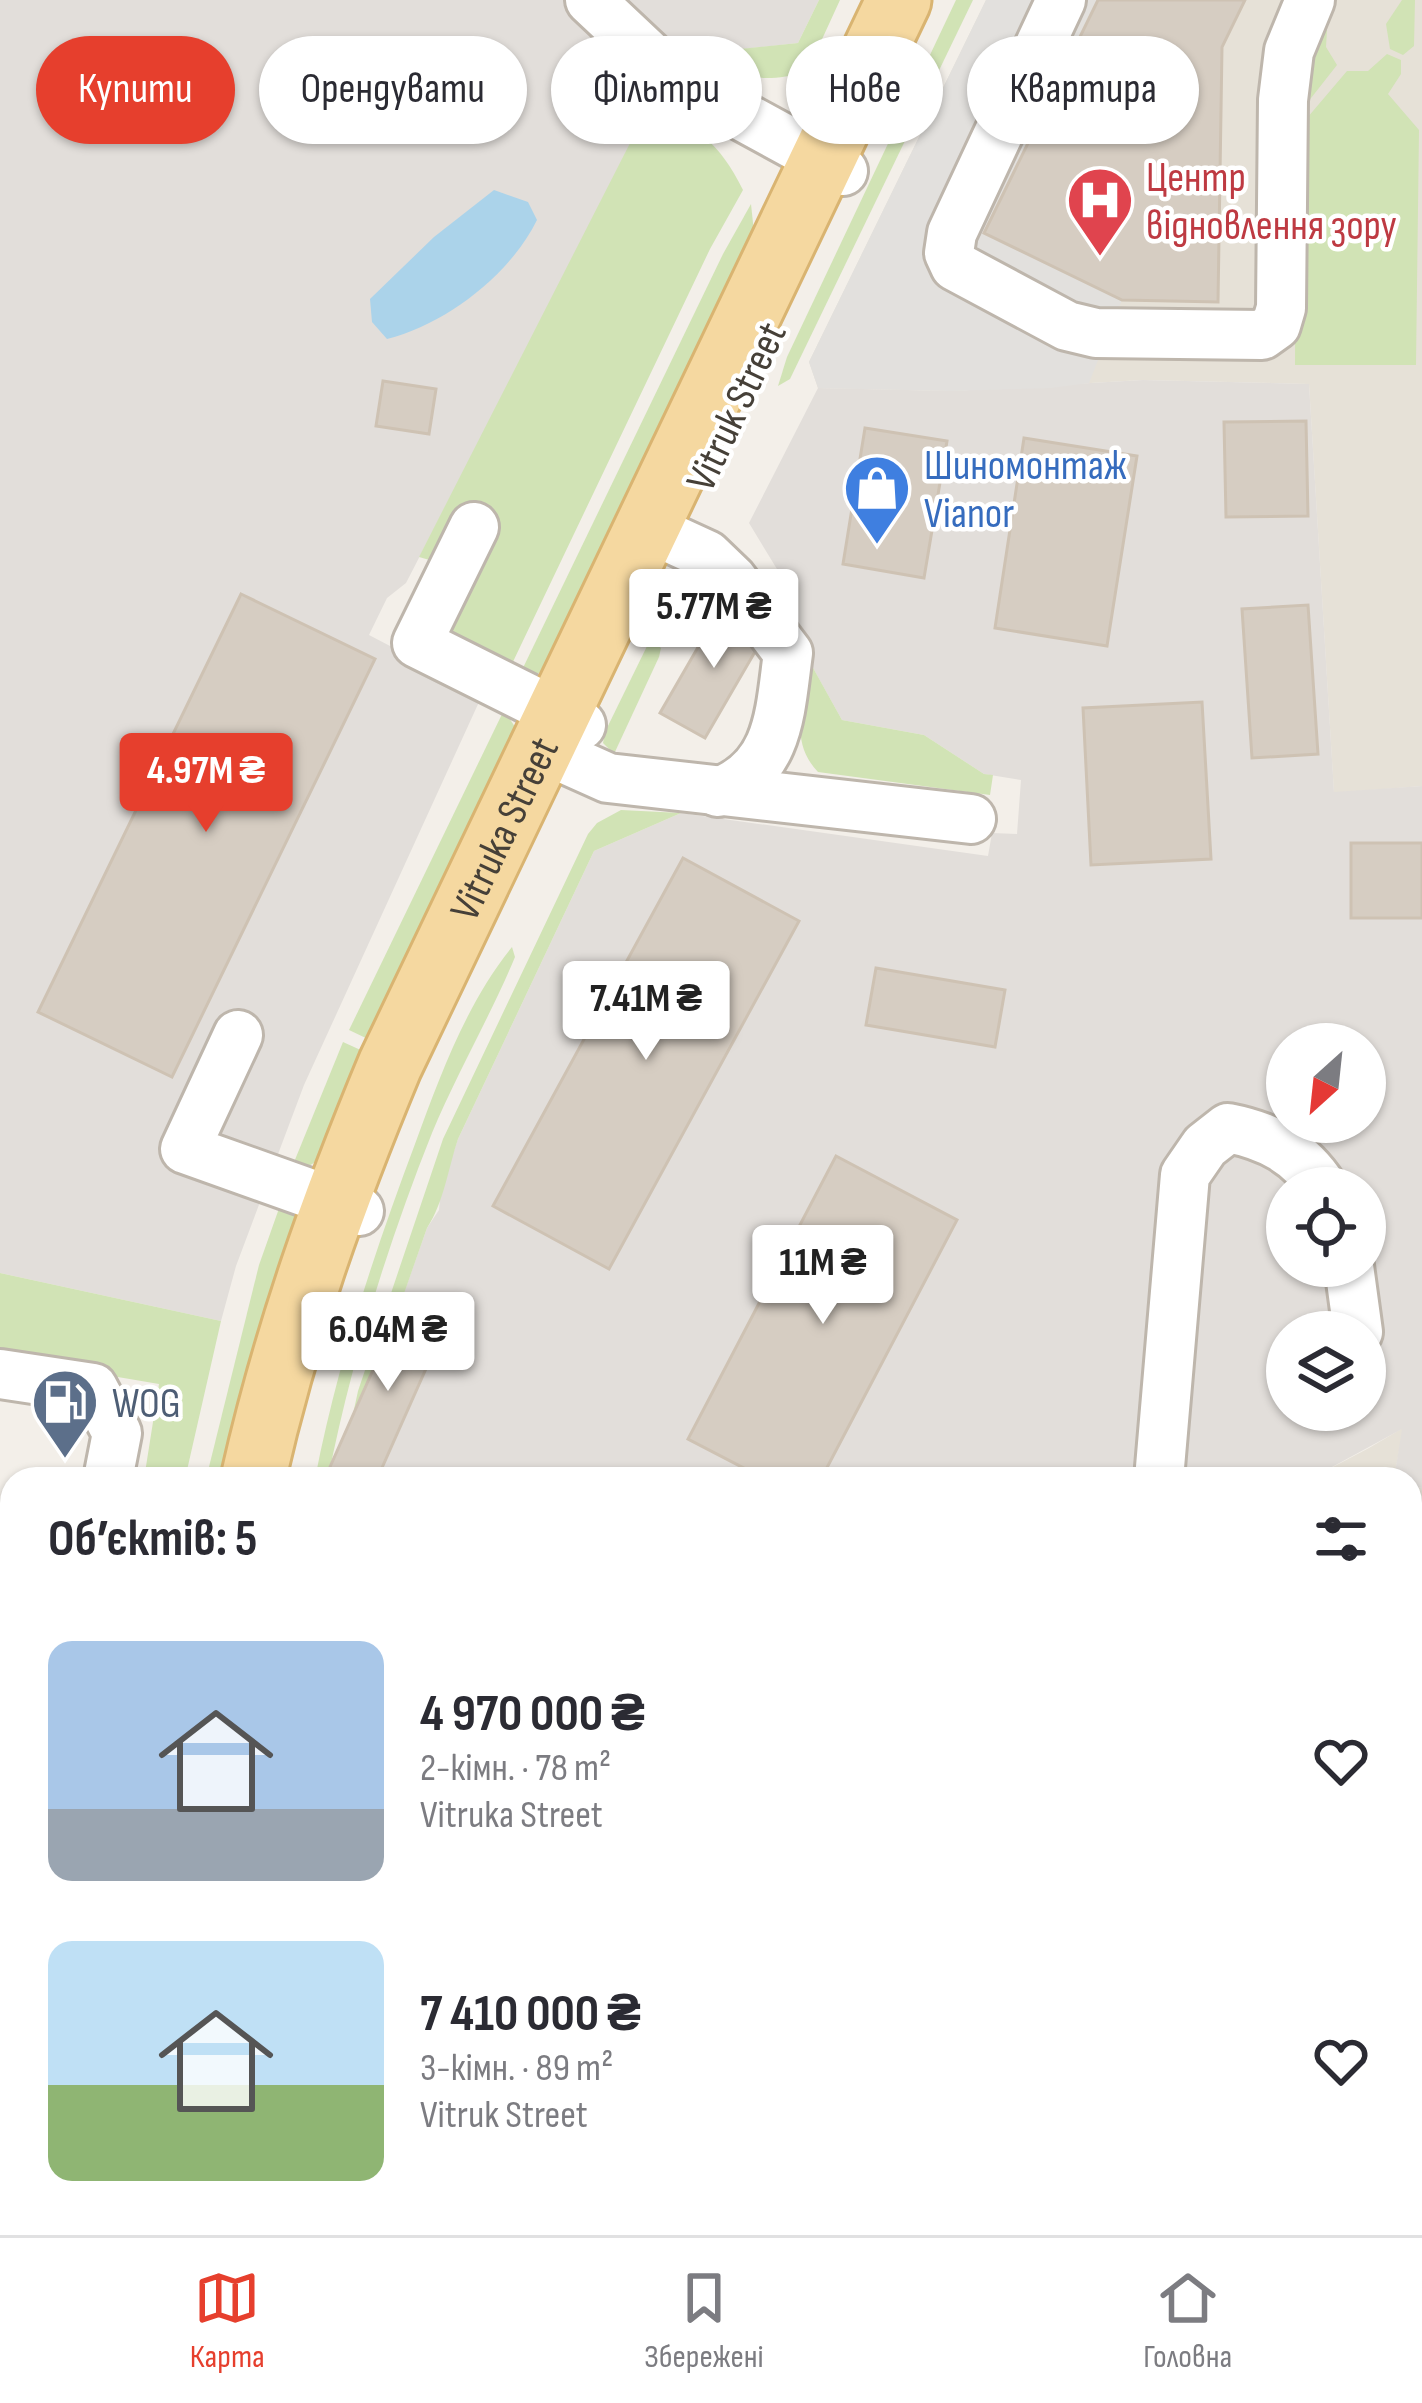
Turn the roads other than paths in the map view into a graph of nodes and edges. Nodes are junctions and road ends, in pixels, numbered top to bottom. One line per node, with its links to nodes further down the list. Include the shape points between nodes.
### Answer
1 (590, 0): 6 (street)
2 (899, 0): 7 (main road, Vitruka Street)
3 (925, 0): 7 (main road)
4 (1061, 0): 5 (street, via 952,233 955,266 1066,326 1096,333 1262,334 1281,308 1282,100 1289,51)
5 (1310, 0)
6 (639, 23): 7 (street, via 674,79)
7 (832, 166): 9 (main road, Vitruka Street)
8 (474, 527): 10 (street, via 417,643)
9 (661, 534): 10 (main road, Vitruka Street); 11 (street, via 707,555 788,653 769,748 755,772)
10 (561, 737): 11 (street, via 608,778); 15 (main road, Vitruka Street, via 390,1065)
11 (718, 792): 12 (street)
12 (971, 819)
13 (238, 1035): 15 (street, via 185,1149)
14 (1306, 1167): 20 (street, via 1294,1153 1228,1128 1185,1175)
15 (346, 1206): 18 (main road, Vitruka Street, via 290,1335); 19 (main road)
16 (0, 1374): 17 (street, via 93,1388 117,1433)
17 (110, 1467)
18 (256, 1467)
19 (283, 1467)
20 (1160, 1467)

